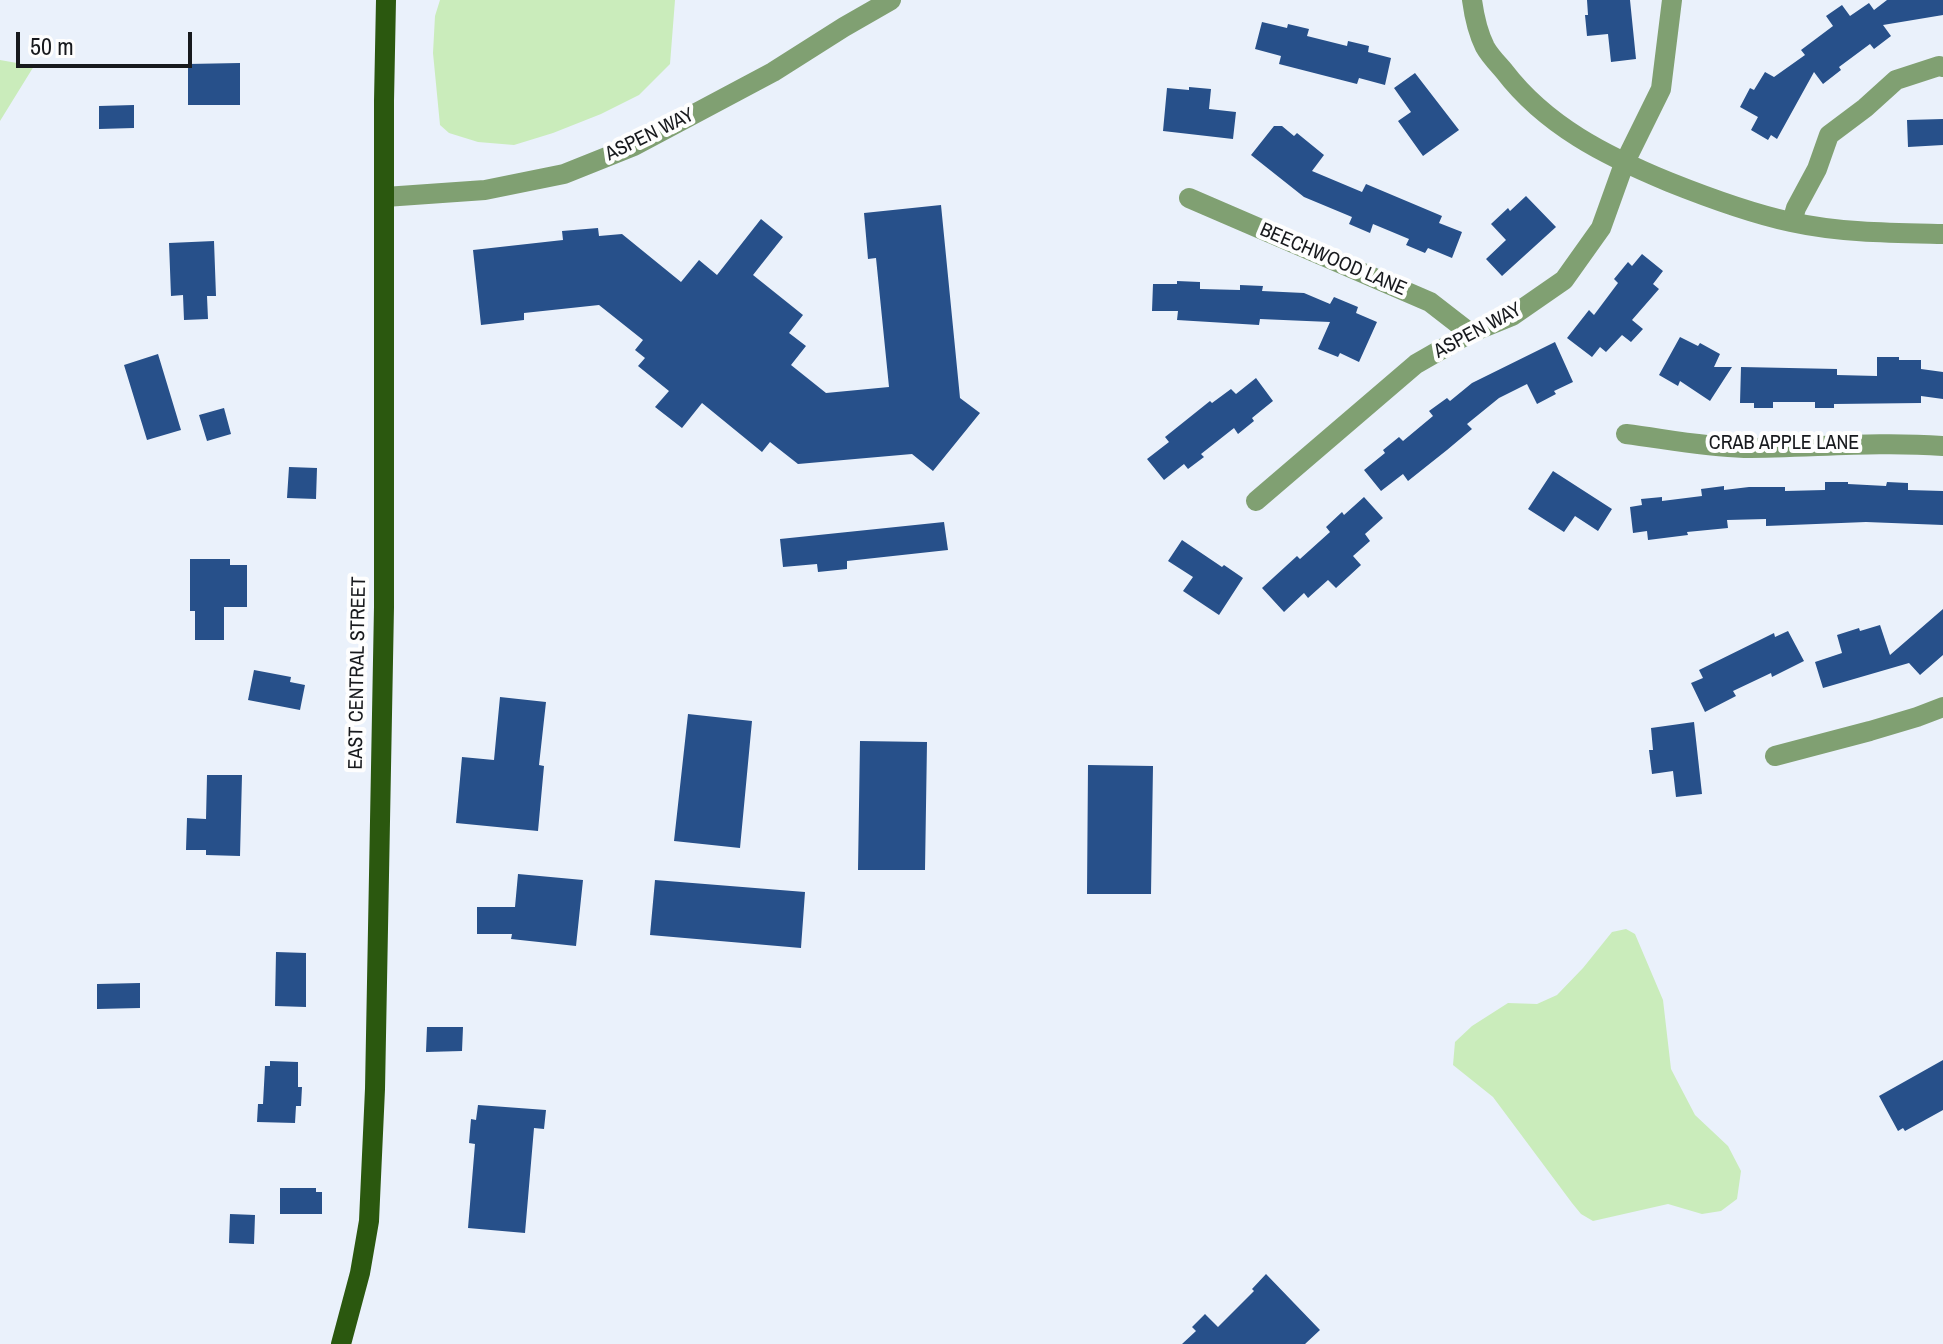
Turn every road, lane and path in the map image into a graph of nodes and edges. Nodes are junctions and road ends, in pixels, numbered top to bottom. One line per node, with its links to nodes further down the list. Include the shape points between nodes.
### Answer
1 (386, 0): 7 (main road, EAST CENTRAL STREET)
2 (891, 0): 7 (street, ASPEN WAY, via 773,72 634,146 564,174 485,190)
3 (1472, 0): 6 (street, via 1486,48 1508,78 1570,134)
4 (1672, 0): 6 (street, ASPEN WAY, via 1661,89)
5 (1943, 67): 9 (street, via 1896,80 1829,135)
6 (1624, 164): 9 (street, via 1722,203); 11 (street, ASPEN WAY, via 1601,228 1564,280 1512,316)
7 (385, 197): 17 (main road, EAST CENTRAL STREET, via 375,1089 369,1221)
8 (1189, 198): 11 (street, BEECHWOOD LANE, via 1430,302)
9 (1792, 222): 10 (street, via 1854,232)
10 (1943, 234)
11 (1470, 333): 14 (street, ASPEN WAY, via 1416,364)
12 (1626, 434): 13 (street, CRAB APPLE LANE, via 1716,447)
13 (1943, 446)
14 (1256, 501)
15 (1943, 707): 16 (street)
16 (1775, 756)
17 (341, 1344)

